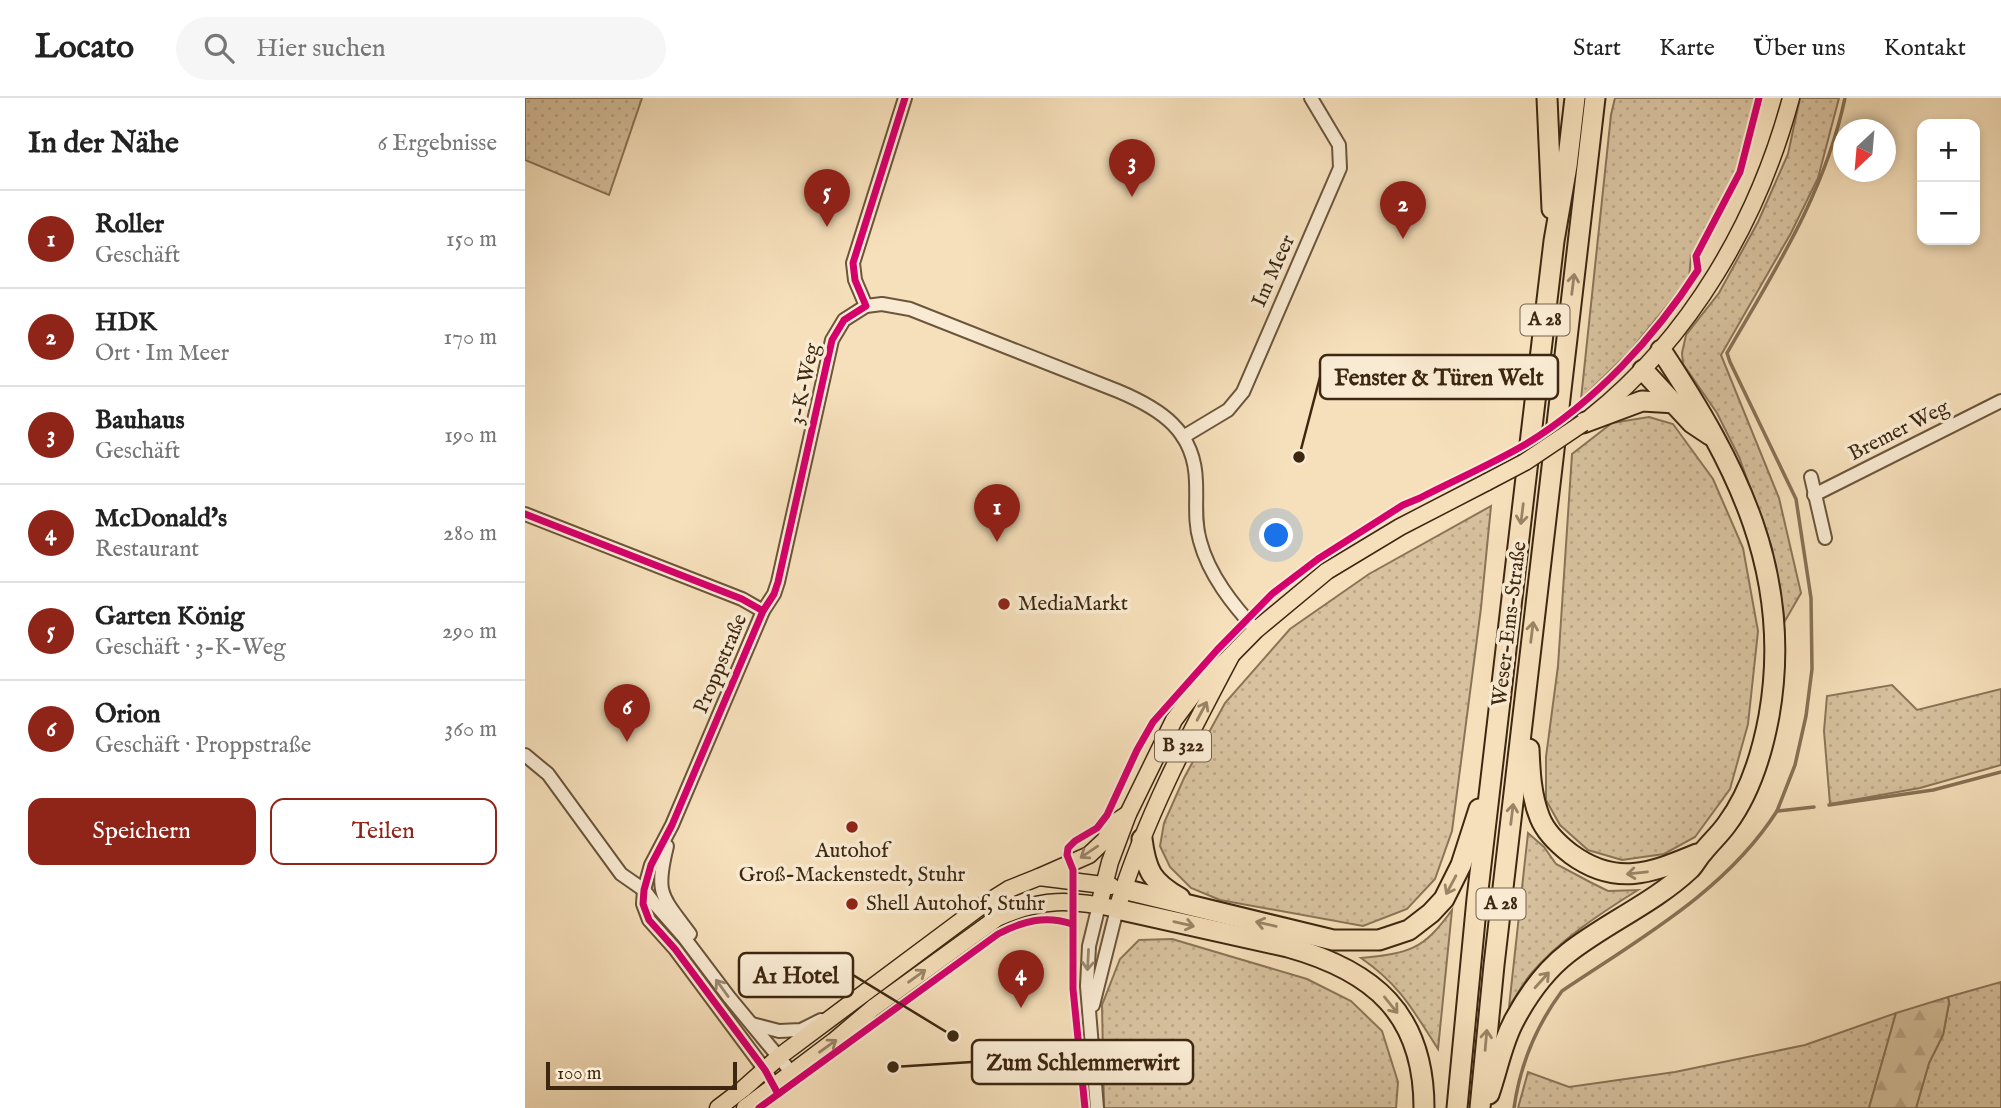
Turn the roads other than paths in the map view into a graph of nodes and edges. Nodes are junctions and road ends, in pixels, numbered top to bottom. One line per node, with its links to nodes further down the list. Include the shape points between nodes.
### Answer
1 (905, 98): 10 (street, via 853,263)
2 (1311, 98): 16 (street, Im Meer, via 1339,145 1340,168 1243,392 1228,410)
3 (1547, 98): 9 (highway)
4 (1575, 98): 9 (highway)
5 (1595, 98): 8 (highway)
6 (1606, 98): 8 (highway)
7 (1791, 98): 11 (main road, B 322, via 1752,209 1704,293)
8 (1590, 146): 25 (highway, Weser-Ems-Straße / A 28, one-way to 8)
9 (1554, 241): 27 (highway, Weser-Ems-Straße / A 28, one-way to 27)
10 (866, 306): 16 (street, via 909,309 1127,395 1165,416); 22 (street, 3-K-Weg, via 844,320 832,340 785,554 774,594)
11 (1661, 350): 12 (main road, B 322); 17 (highway)
12 (1643, 370): 14 (highway); 15 (main road, B 322)
13 (2001, 401): 19 (street, Bremer Weg)
14 (1676, 403): 15 (highway, via 1642,401); 17 (highway, via 1692,423)
15 (1583, 423): 23 (main road, B 322, bridge, via 1525,462 1364,547 1310,584)
16 (1183, 437): 23 (street, via 1193,459 1195,516 1206,560)
17 (1715, 439): 31 (highway, via 1731,467 1768,570 1776,657 1765,738 1749,787 1727,825)
18 (1811, 477): 19 (street)
19 (1814, 495): 21 (street)
20 (525, 514): 22 (street, Proppstraße)
21 (1825, 538)
22 (763, 611): 29 (street, Proppstraße)
23 (1256, 631): 24 (main road, B 322)
24 (1231, 656): 28 (main road, B 322, via 1174,720); 30 (main road, B 322, one-way to 24, via 1176,759)
25 (1524, 700): 31 (highway, one-way to 25, via 1658,870 1617,875 1595,868 1561,846 1540,818 1534,797); 52 (highway, Weser-Ems-Straße / A 28, one-way to 25, via 1493,965)
26 (525, 755): 36 (street, via 548,774 621,874)
27 (1492, 775): 37 (highway, one-way to 37, via 1454,881 1444,899 1409,930 1379,940 1333,940); 51 (highway, Weser-Ems-Straße / A 28)
28 (1128, 814): 32 (main road, one-way to 32, via 1114,823 1089,855); 34 (main road, B 322)
29 (672, 825): 33 (street, Proppstraße); 36 (street, Proppstraße)
30 (1142, 839): 35 (main road, B 322); 37 (highway, via 1150,875)
31 (1702, 853): 52 (highway, one-way to 31, via 1509,1032 1538,984 1567,954 1676,881)
32 (1039, 877): 34 (main road); 41 (main road, via 977,909)
33 (659, 884): 36 (street); 39 (street, via 697,943)
34 (1104, 884): 35 (main road); 38 (main road, B 322)
35 (1123, 889): 37 (highway); 38 (main road, B 322)
36 (644, 890): 39 (street); 44 (street, via 649,920)
37 (1185, 905)
38 (1108, 907): 40 (street); 40 (street, one-way to 40, via 1089,946); 45 (main road, one-way to 38, via 997,918 1019,908 1061,901); 50 (highway, one-way to 50, via 1289,947 1352,971 1376,987 1404,1023 1415,1045)
39 (695, 950): 42 (street, one-way to 39)
40 (1090, 1015): 49 (street)
41 (829, 1020): 42 (street, via 818,1020 801,1030 779,1031); 43 (main road)
42 (752, 1024): 43 (street)
43 (780, 1056): 44 (main road); 45 (street)
44 (765, 1070): 46 (street); 47 (main road)
45 (792, 1072): 46 (main road)
46 (774, 1086): 48 (main road)
47 (718, 1108)
48 (745, 1108)
49 (1097, 1108)
50 (1425, 1108)
51 (1457, 1108)
52 (1482, 1108)

